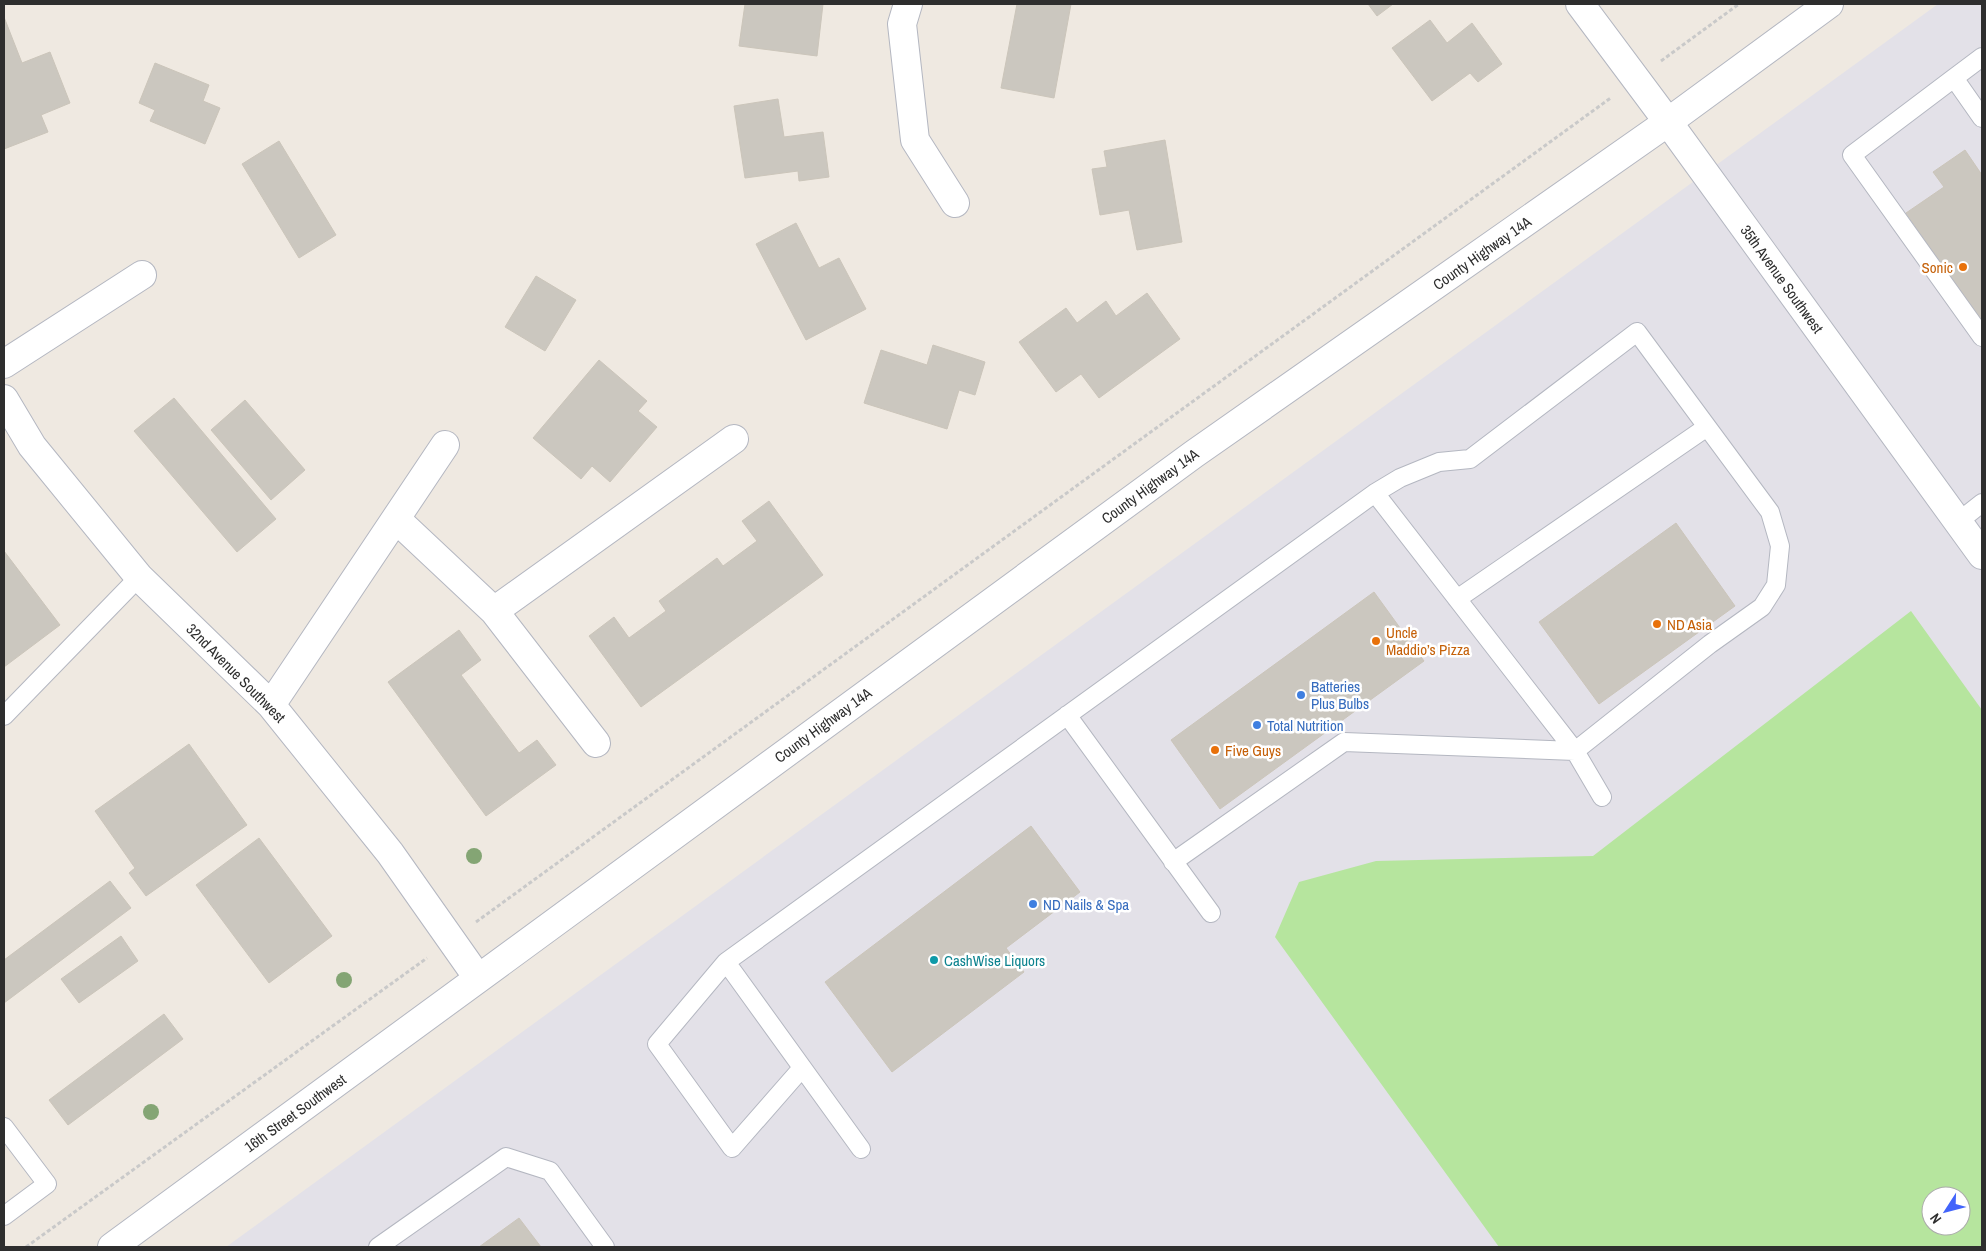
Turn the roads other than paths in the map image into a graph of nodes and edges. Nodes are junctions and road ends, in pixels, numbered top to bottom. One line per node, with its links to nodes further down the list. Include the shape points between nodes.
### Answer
1 (908, 4): 8 (street, via 902,24 915,140)
2 (1580, 4): 7 (street, 35th Avenue Southwest)
3 (1829, 4): 7 (street, County Highway 14A)
4 (1982, 57): 5 (lane)
5 (1954, 78): 6 (lane); 10 (lane, via 1852,155)
6 (1982, 118)
7 (1668, 122): 19 (street, 35th Avenue Southwest); 33 (street, County Highway 14A, via 1194,454)
8 (955, 203)
9 (142, 275): 11 (street)
10 (1982, 337)
11 (4, 364)
12 (4, 399): 21 (street, 32nd Avenue Southwest, via 32,446)
13 (1707, 427): 16 (lane, via 1637,332 1470,459 1439,462 1400,478); 22 (lane); 28 (lane, via 1770,512 1780,546 1776,585 1762,607)
14 (734, 439): 23 (street)
15 (445, 445): 18 (street)
16 (1375, 493): 22 (lane); 25 (lane)
17 (1982, 503): 19 (lane)
18 (396, 519): 23 (street); 24 (street)
19 (1958, 522): 20 (street, 35th Avenue Southwest)
20 (1982, 555)
21 (139, 577): 24 (street, 32nd Avenue Southwest); 26 (lane)
22 (1457, 599): 28 (lane)
23 (494, 611): 27 (street)
24 (271, 705): 33 (street, 32nd Avenue Southwest, via 390,853)
25 (1067, 715): 30 (lane); 32 (lane)
26 (4, 716)
27 (596, 743)
28 (1574, 751): 29 (lane); 30 (lane, via 1344,742)
29 (1602, 797)
30 (1173, 862): 31 (lane)
31 (1211, 913)
32 (726, 962): 34 (lane); 34 (lane, via 657,1044 732,1148)
33 (478, 978): 38 (street, 16th Street Southwest)
34 (802, 1068): 36 (lane)
35 (4, 1126): 37 (lane, via 47,1184)
36 (861, 1149)
37 (4, 1216)
38 (112, 1247)
39 (378, 1247): 40 (lane, via 506,1157 550,1171)
40 (605, 1247)

